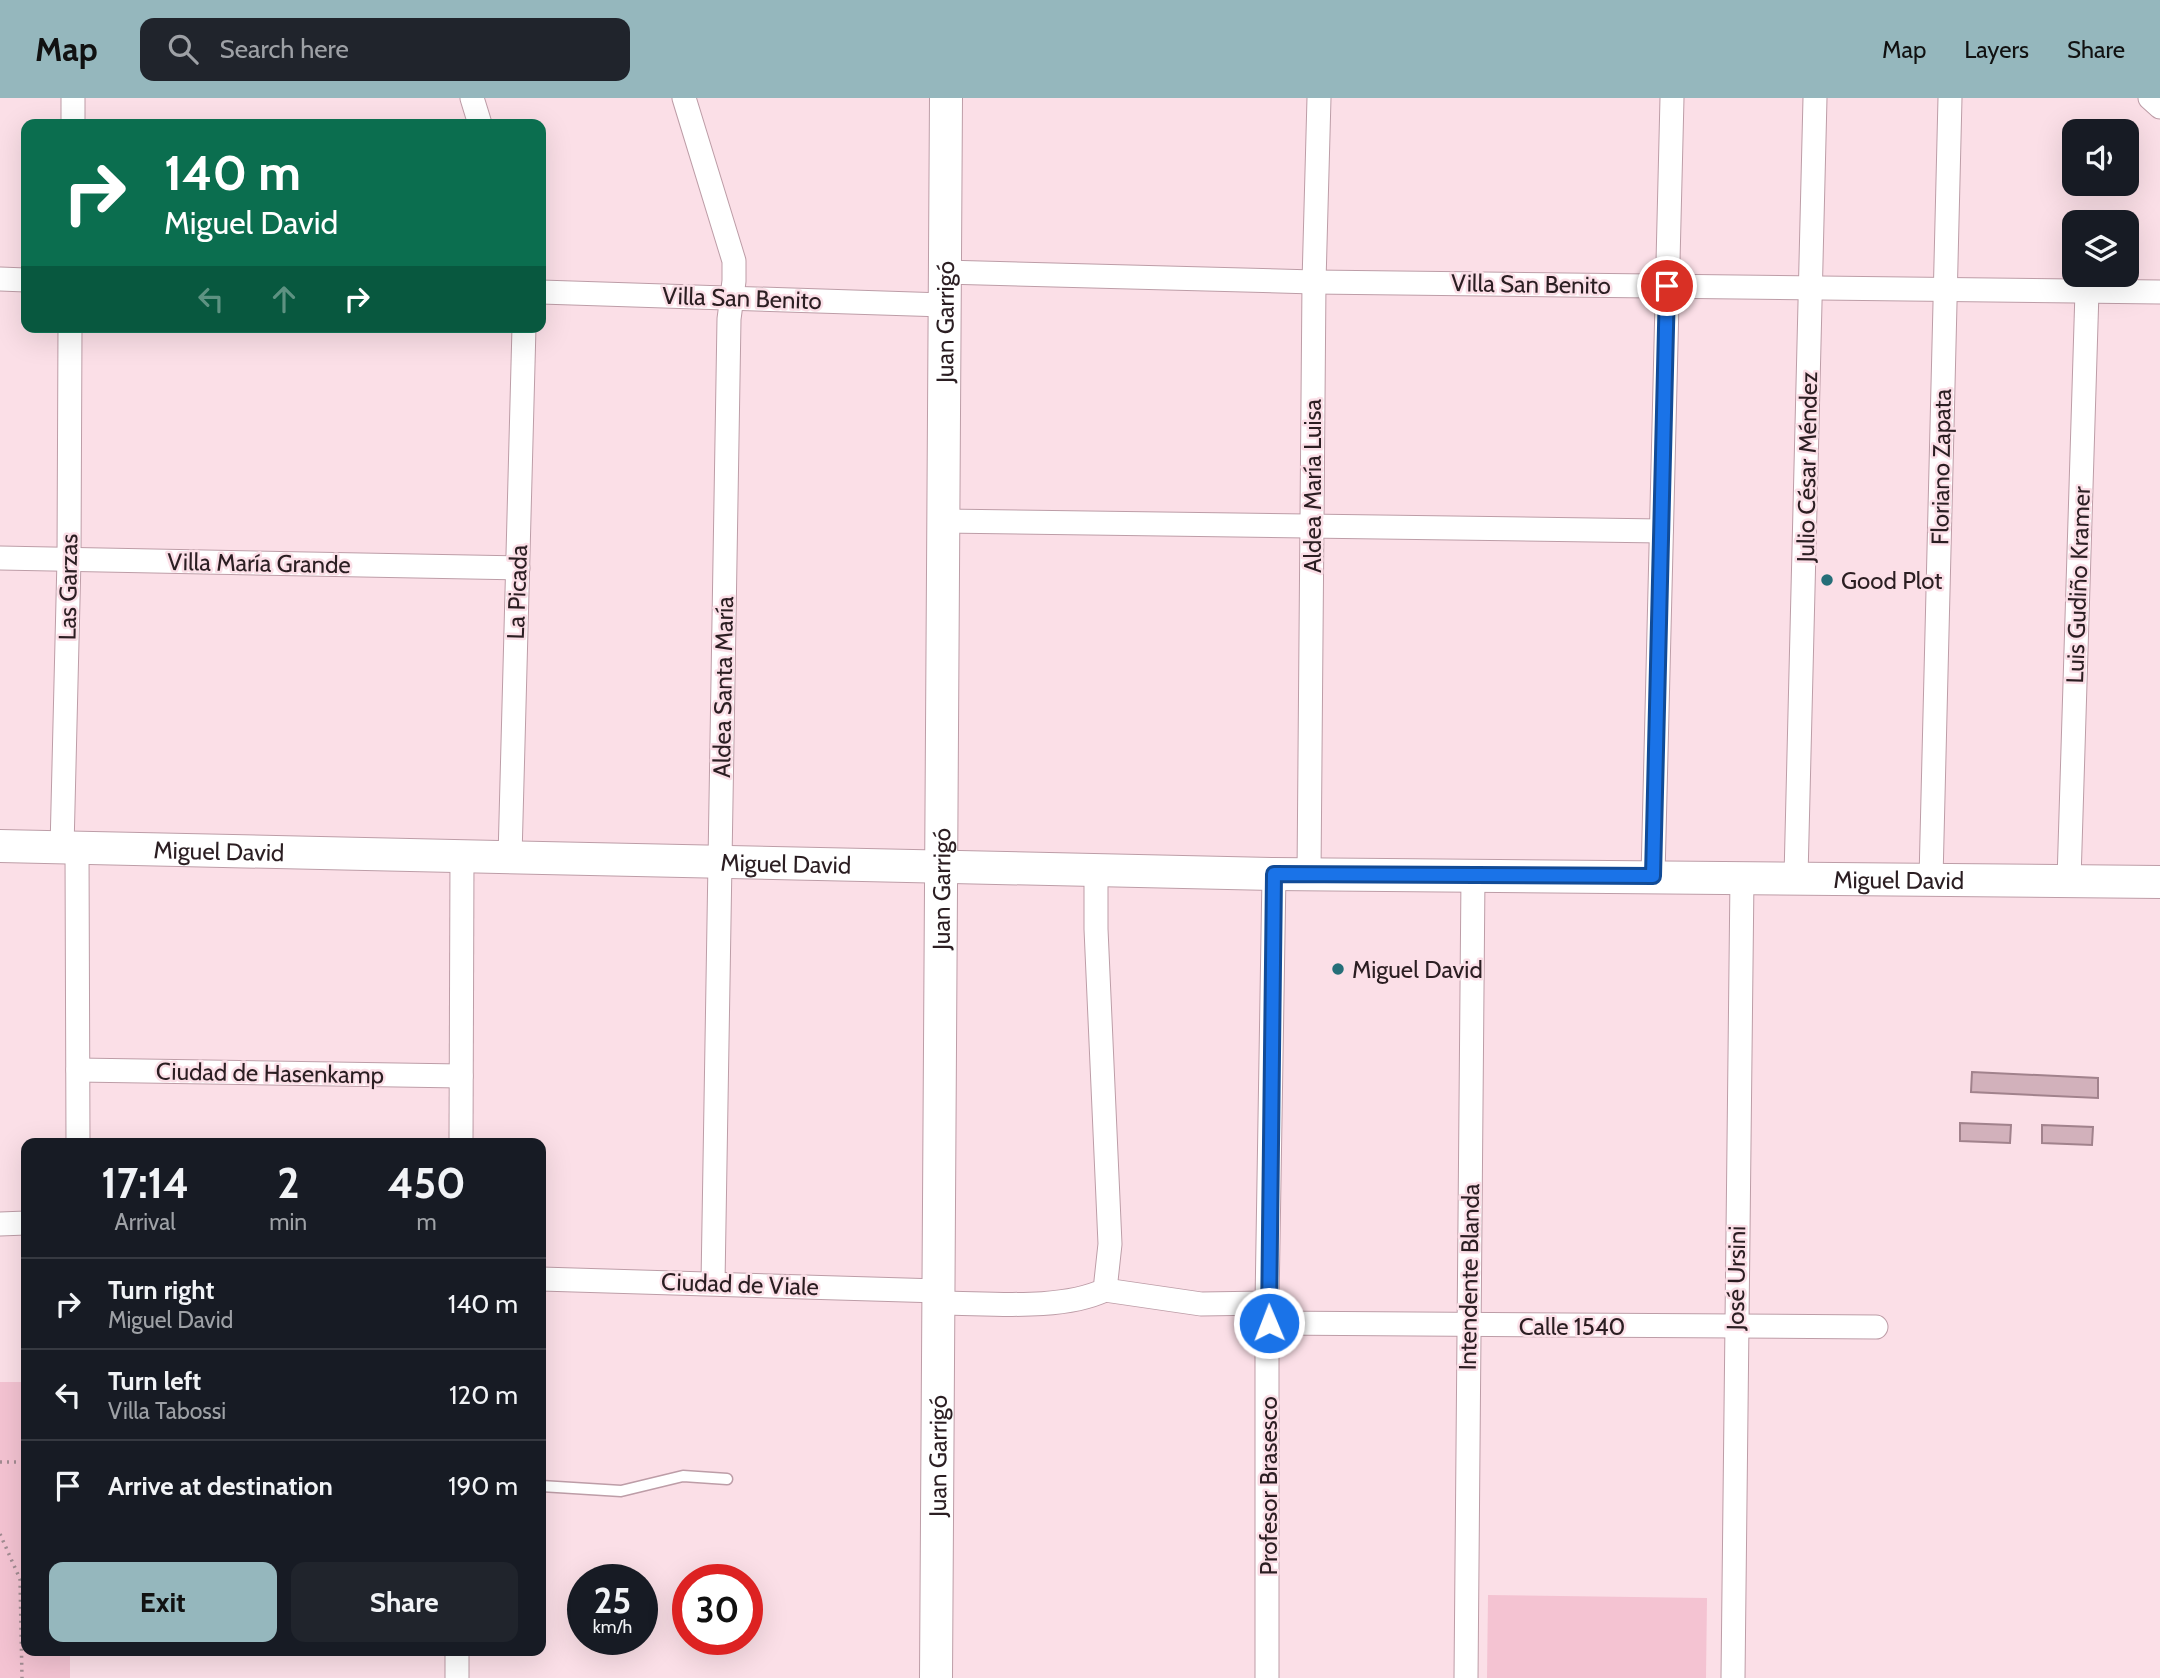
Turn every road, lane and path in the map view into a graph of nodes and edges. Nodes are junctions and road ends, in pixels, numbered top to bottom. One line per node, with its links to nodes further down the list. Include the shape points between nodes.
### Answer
1 (74, 98): 11 (street)
2 (472, 98): 12 (street)
3 (684, 98): 23 (street, Aldea Santa María, via 734,261)
4 (946, 98): 13 (street, Juan Garrigó)
5 (1319, 98): 16 (street, Aldea María Luisa)
6 (1672, 98): 17 (street)
7 (1815, 98): 18 (street, Julio César Méndez)
8 (1950, 98): 19 (street, Floriano Zapata)
9 (2150, 98): 10 (street)
10 (2160, 107)
11 (73, 119)
12 (478, 119)
13 (944, 272): 16 (street, Villa San Benito); 24 (street, Juan Garrigó)
14 (0, 279): 15 (street)
15 (21, 280)
16 (1314, 282): 17 (street, Villa San Benito); 28 (street, Aldea María Luisa)
17 (1667, 286): 18 (street, Villa San Benito); 29 (street)
18 (1811, 287): 19 (street, Villa San Benito); 45 (street, Julio César Méndez)
19 (1946, 289): 20 (street, Villa San Benito); 46 (street, Floriano Zapata)
20 (2087, 291): 22 (street, Villa San Benito); 47 (street, Luis Gudiño Kramer)
21 (546, 292): 23 (street, Villa San Benito)
22 (2160, 292)
23 (730, 298): 24 (street, Villa San Benito); 37 (street, Aldea Santa María)
24 (944, 305): 27 (street, Juan Garrigó)
25 (70, 333): 31 (street, Las Garzas)
26 (524, 333): 32 (street, La Picada)
27 (943, 521): 28 (street); 38 (street, Juan Garrigó)
28 (1312, 526): 29 (street); 41 (street, Aldea María Luisa)
29 (1661, 531): 43 (street)
30 (0, 558): 31 (street, Villa María Grande)
31 (69, 559): 32 (street, Villa María Grande); 34 (street, Las Garzas)
32 (518, 568): 36 (street, La Picada)
33 (0, 846): 34 (street, Miguel David)
34 (70, 848): 35 (street, Miguel David); 49 (street, Las Garzas)
35 (461, 856): 36 (street, Miguel David); 50 (street)
36 (510, 857): 37 (street, Miguel David)
37 (720, 862): 38 (street, Miguel David); 56 (street, Aldea Santa María)
38 (943, 867): 39 (street, Miguel David); 58 (street, Juan Garrigó)
39 (1096, 871): 40 (street, Miguel David); 57 (street, via 1109,1224)
40 (1274, 874): 41 (street, Miguel David); 59 (street, Profesor Brasesco)
41 (1309, 875): 42 (street, Miguel David)
42 (1473, 876): 43 (street, Miguel David); 60 (street, Intendente Blanda)
43 (1653, 876): 44 (street, Miguel David)
44 (1742, 877): 45 (street, Miguel David); 61 (street, José Ursini)
45 (1796, 877): 46 (street, Miguel David)
46 (1931, 879): 47 (street, Miguel David)
47 (2069, 880): 48 (street, Miguel David)
48 (2160, 882)
49 (78, 1070): 50 (street, Ciudad de Hasenkamp); 51 (street, Las Garzas)
50 (461, 1076): 52 (street)
51 (78, 1138)
52 (461, 1138)
53 (21, 1223): 54 (street)
54 (0, 1224)
55 (546, 1279): 56 (street, Ciudad de Viale)
56 (713, 1283): 58 (street, Ciudad de Viale)
57 (1105, 1290): 58 (street, Ciudad de Viale, via 1086,1299 1061,1302); 59 (street, Calle 1540)
58 (939, 1297): 73 (street, Juan Garrigó)
59 (1268, 1313): 60 (street, Calle 1540); 74 (street, Profesor Brasesco)
60 (1468, 1325): 61 (street, Calle 1540); 75 (street, Intendente Blanda)
61 (1735, 1327): 62 (street, Calle 1540); 76 (street, José Ursini)
62 (1876, 1327)
63 (0, 1462): 64 (path)
64 (16, 1462)
65 (727, 1479): 66 (lane, via 683,1476 621,1491)
66 (546, 1486)
67 (0, 1534): 68 (path, via 20,1579)
68 (21, 1628)
69 (22, 1656): 71 (path)
70 (457, 1656): 72 (street)
71 (22, 1678)
72 (457, 1678)
73 (936, 1678)
74 (1267, 1678)
75 (1466, 1678)
76 (1733, 1678)

